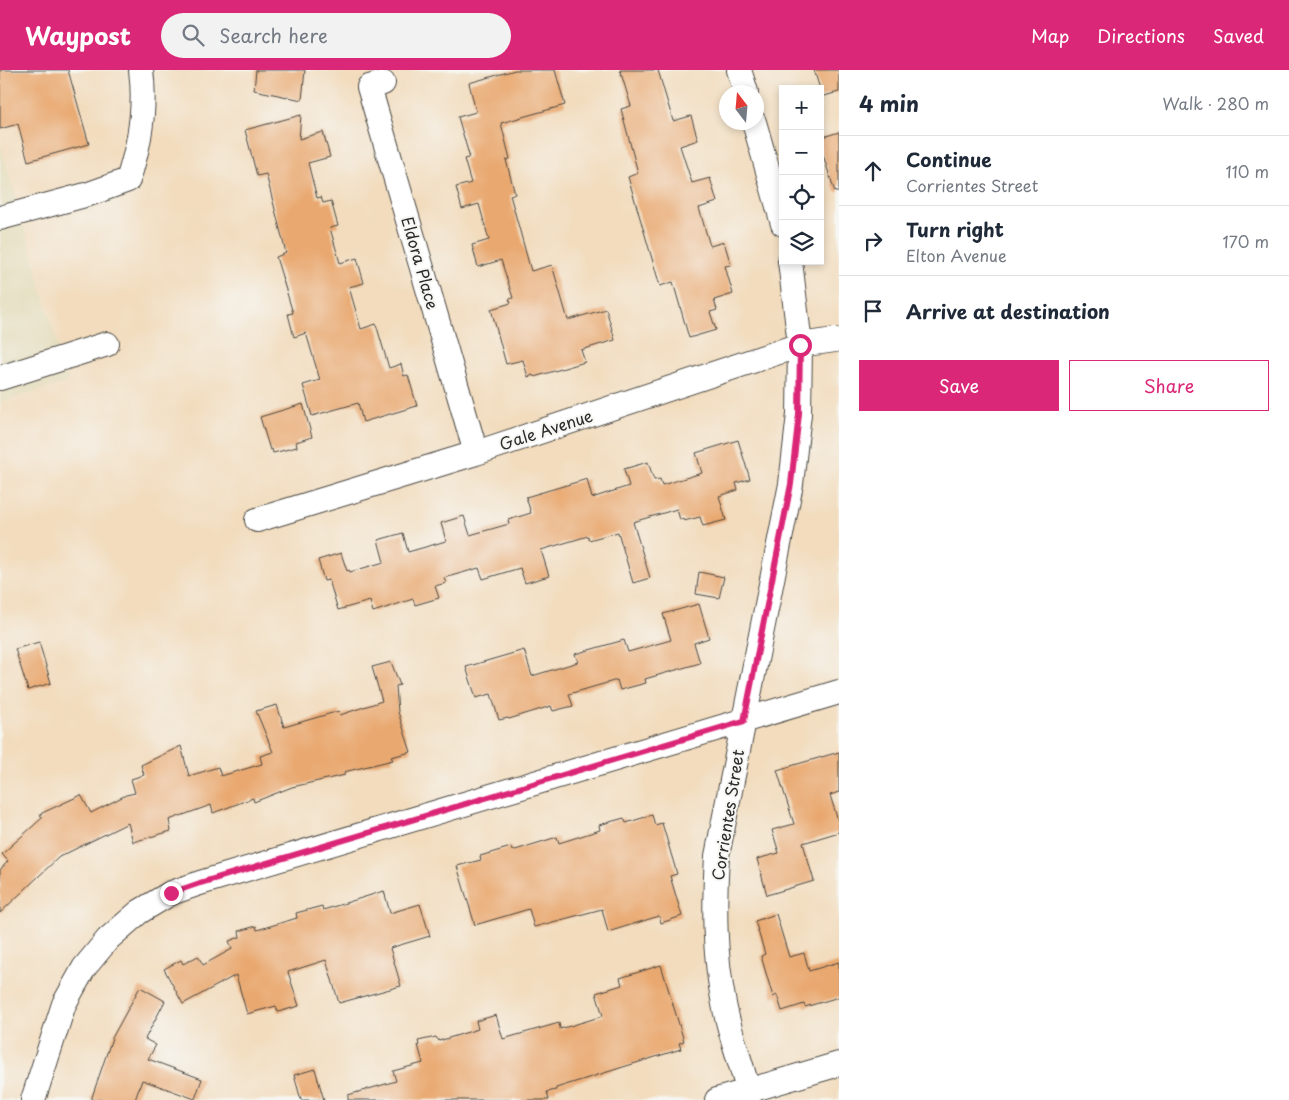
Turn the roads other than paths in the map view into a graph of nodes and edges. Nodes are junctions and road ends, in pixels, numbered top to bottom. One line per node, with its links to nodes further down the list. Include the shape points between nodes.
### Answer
1 (141, 70): 6 (street, via 143,115 128,180)
2 (739, 70): 4 (street)
3 (383, 83): 13 (street, Eldora Place, via 369,87)
4 (744, 85)
5 (756, 130): 7 (street)
6 (0, 218)
7 (782, 220)
8 (790, 265): 11 (street, Corrientes Street)
9 (834, 340): 11 (street, Gale Avenue)
10 (107, 344): 12 (street)
11 (800, 345): 13 (street, Gale Avenue); 16 (street, Corrientes Street, via 799,414 791,484)
12 (0, 378)
13 (476, 453): 14 (street, Gale Avenue)
14 (257, 520)
15 (839, 692): 16 (street)
16 (744, 721): 18 (street, Corrientes Street, via 717,856 714,909 716,954 724,1005); 19 (street, via 171,893 139,912 108,939 84,968 64,1004)
17 (839, 1064): 18 (street)
18 (749, 1095): 20 (street)
19 (32, 1100)
20 (717, 1100)

